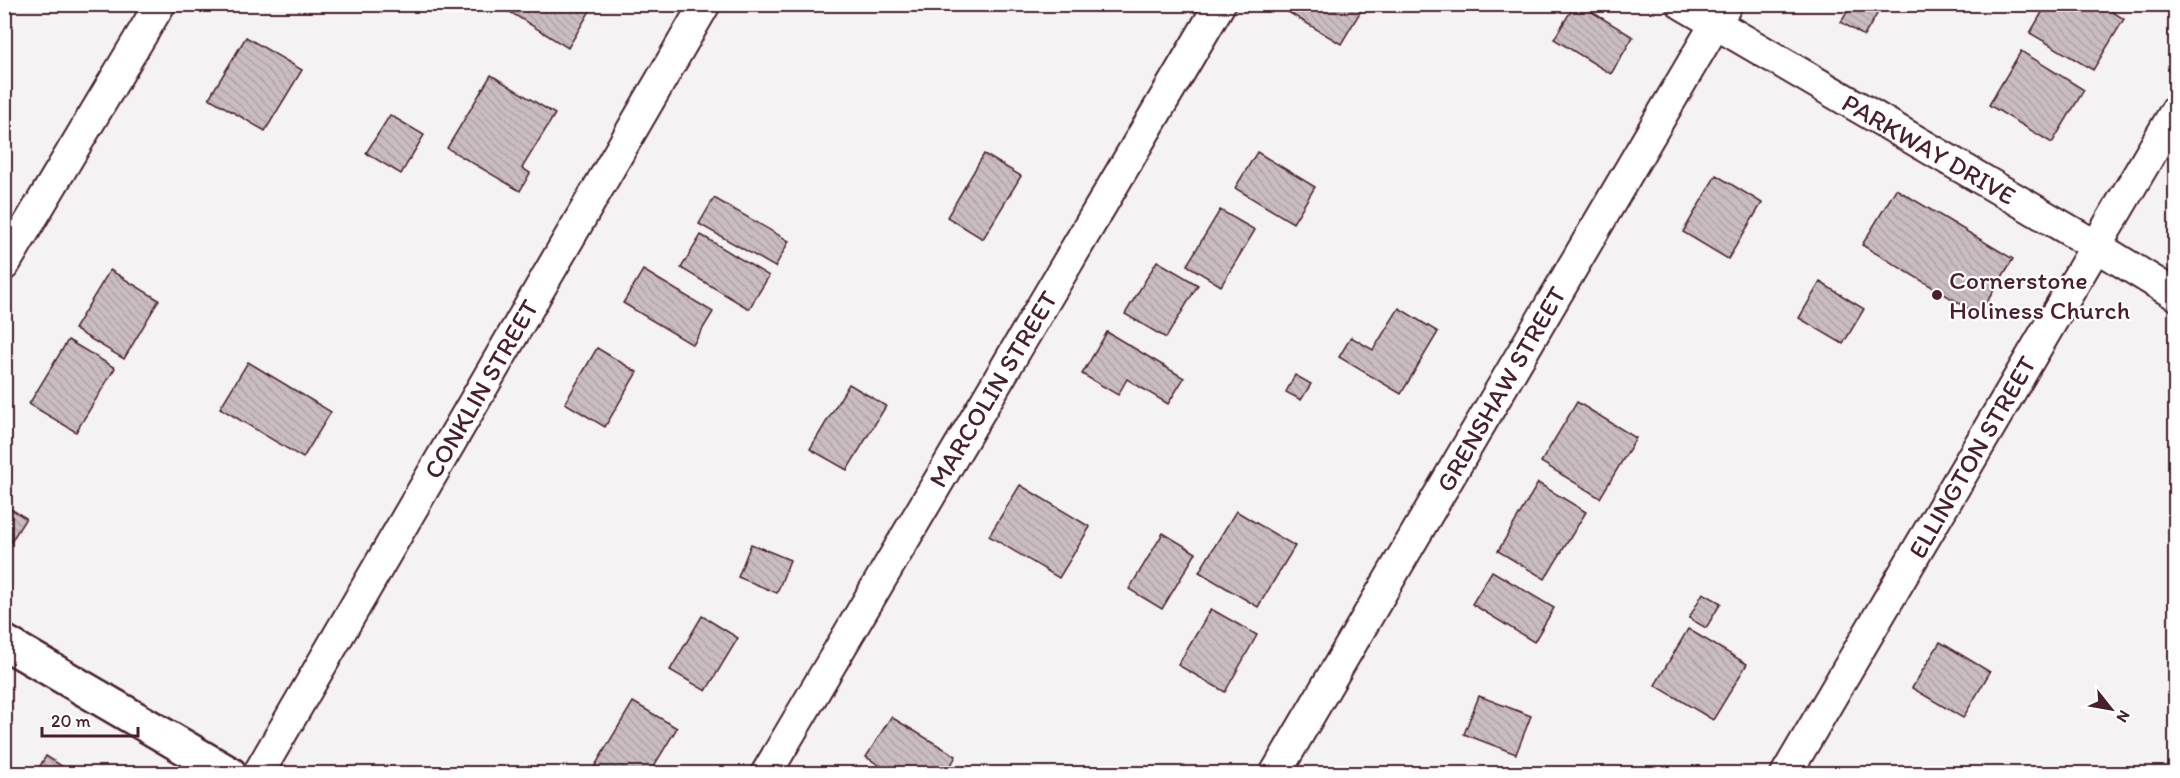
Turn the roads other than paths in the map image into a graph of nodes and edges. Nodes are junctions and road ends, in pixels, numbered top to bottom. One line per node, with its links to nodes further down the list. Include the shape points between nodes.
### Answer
1 (160, 4): 8 (street)
2 (705, 4): 12 (street, CONKLIN STREET)
3 (1220, 4): 13 (street, MARCOLIN STREET)
4 (1682, 4): 5 (street, PARKWAY DRIVE)
5 (1721, 14): 7 (street, PARKWAY DRIVE); 14 (street, GRENSHAW STREET)
6 (2175, 110): 7 (street, ELLINGTON STREET)
7 (2096, 246): 9 (street, PARKWAY DRIVE); 15 (street, ELLINGTON STREET)
8 (4, 265)
9 (2175, 295)
10 (4, 642): 11 (street)
11 (230, 774)
12 (258, 774)
13 (766, 774)
14 (1275, 774)
15 (1786, 774)

